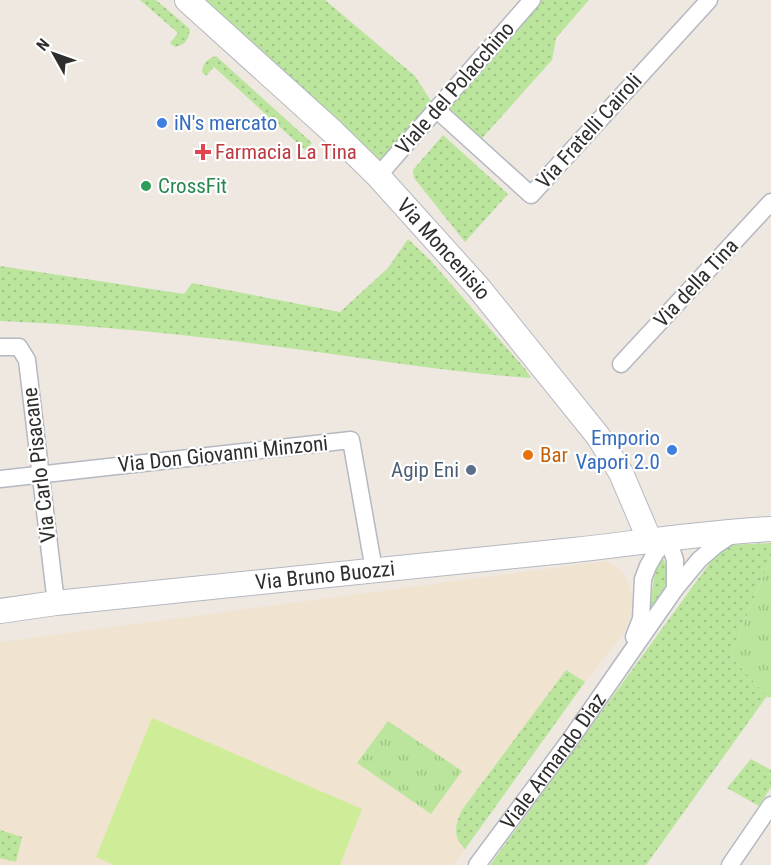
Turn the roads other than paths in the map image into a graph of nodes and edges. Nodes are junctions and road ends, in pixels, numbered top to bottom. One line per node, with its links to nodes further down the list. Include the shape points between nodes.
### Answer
1 (187, 0): 5 (main road, Via Moncenisio)
2 (532, 0): 4 (street, Viale del Polacchino)
3 (709, 0): 4 (street, Via Fratelli Cairoli, via 531,195)
4 (436, 109): 5 (street, Viale del Polacchino)
5 (378, 176): 13 (main road, Via Moncenisio, via 478,287 598,436)
6 (771, 202): 8 (street, Via della Tina)
7 (0, 347): 9 (street, Via Carlo Pisacane, via 20,346 27,360)
8 (621, 364)
9 (40, 474): 10 (street, Via Don Giovanni Minzoni); 15 (street, Via Don Giovanni Minzoni, via 351,440); 18 (street, Via Carlo Pisacane)
10 (0, 479)
11 (771, 529): 12 (main road)
12 (737, 531): 13 (main road); 17 (street, via 699,560)
13 (659, 540): 14 (main road, Via Bruno Buozzi); 16 (street); 17 (street, via 675,560)
14 (623, 544): 15 (main road, Via Bruno Buozzi); 16 (street, via 634,554)
15 (374, 570): 18 (main road, Via Bruno Buozzi)
16 (643, 579): 20 (street, via 641,618)
17 (675, 589): 20 (street)
18 (56, 603): 19 (main road, Via Bruno Buozzi)
19 (0, 611)
20 (628, 655): 22 (street, Viale Armando Diaz)
21 (771, 805): 23 (street)
22 (477, 865)
23 (730, 865)

